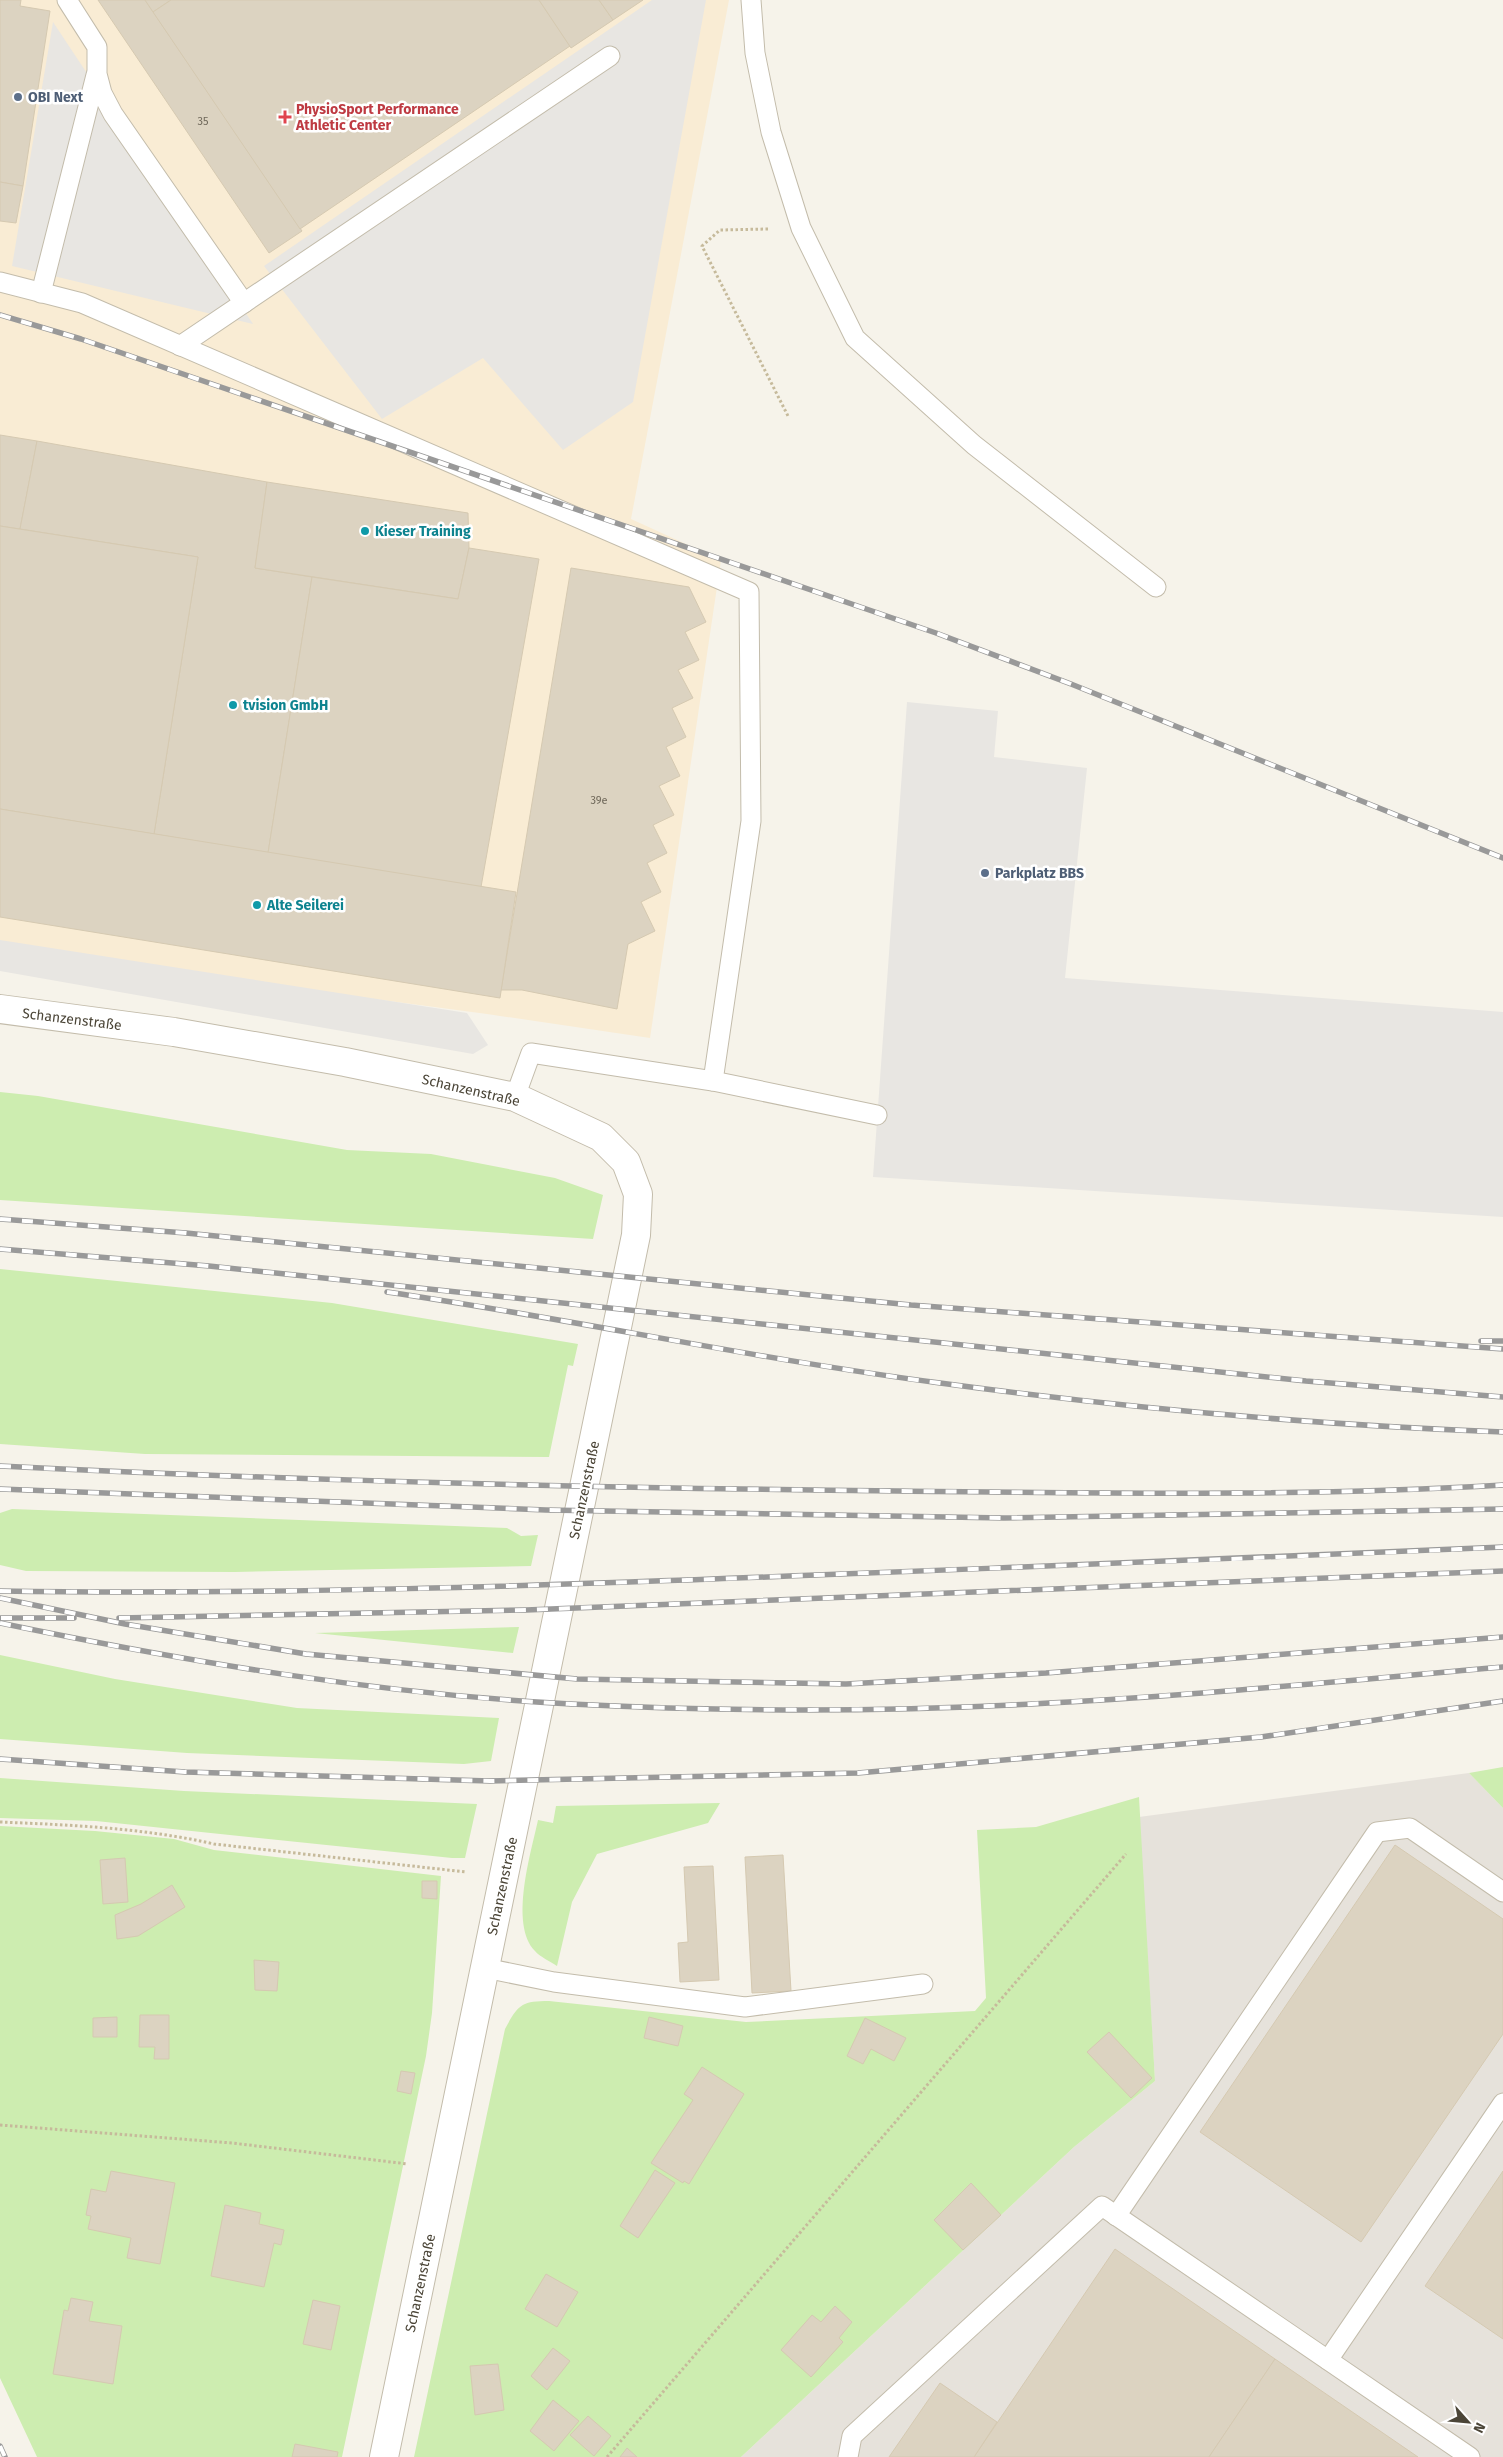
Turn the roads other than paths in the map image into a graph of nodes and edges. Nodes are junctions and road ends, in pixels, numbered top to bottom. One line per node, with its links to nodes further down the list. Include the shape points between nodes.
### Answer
1 (67, 0): 4 (lane, via 98,47)
2 (751, 0): 9 (lane, via 755,53 770,132 801,228 855,338 974,445)
3 (610, 56): 7 (lane)
4 (97, 74): 6 (lane); 7 (lane, via 102,93 126,136)
5 (0, 282): 6 (lane)
6 (41, 293): 8 (lane, via 82,303)
7 (244, 303): 8 (lane)
8 (180, 346): 11 (lane, via 749,592 751,821)
9 (1156, 587)
10 (0, 1009): 12 (street, Schanzenstraße, via 174,1032 345,1062)
11 (713, 1081): 12 (lane, via 531,1053); 13 (lane)
12 (515, 1098): 15 (street, Schanzenstraße, via 600,1137 626,1162 638,1194 636,1235)
13 (877, 1115)
14 (1503, 1892): 18 (lane, via 1410,1828 1377,1832)
15 (485, 1968): 16 (lane, via 554,1982 745,2008); 20 (street, Schanzenstraße)
16 (923, 1984)
17 (1503, 2103): 19 (lane)
18 (1116, 2216): 19 (lane); 21 (lane, via 1102,2206 852,2436)
19 (1328, 2360): 22 (lane)
20 (384, 2457)
21 (848, 2457)
22 (1470, 2457)

